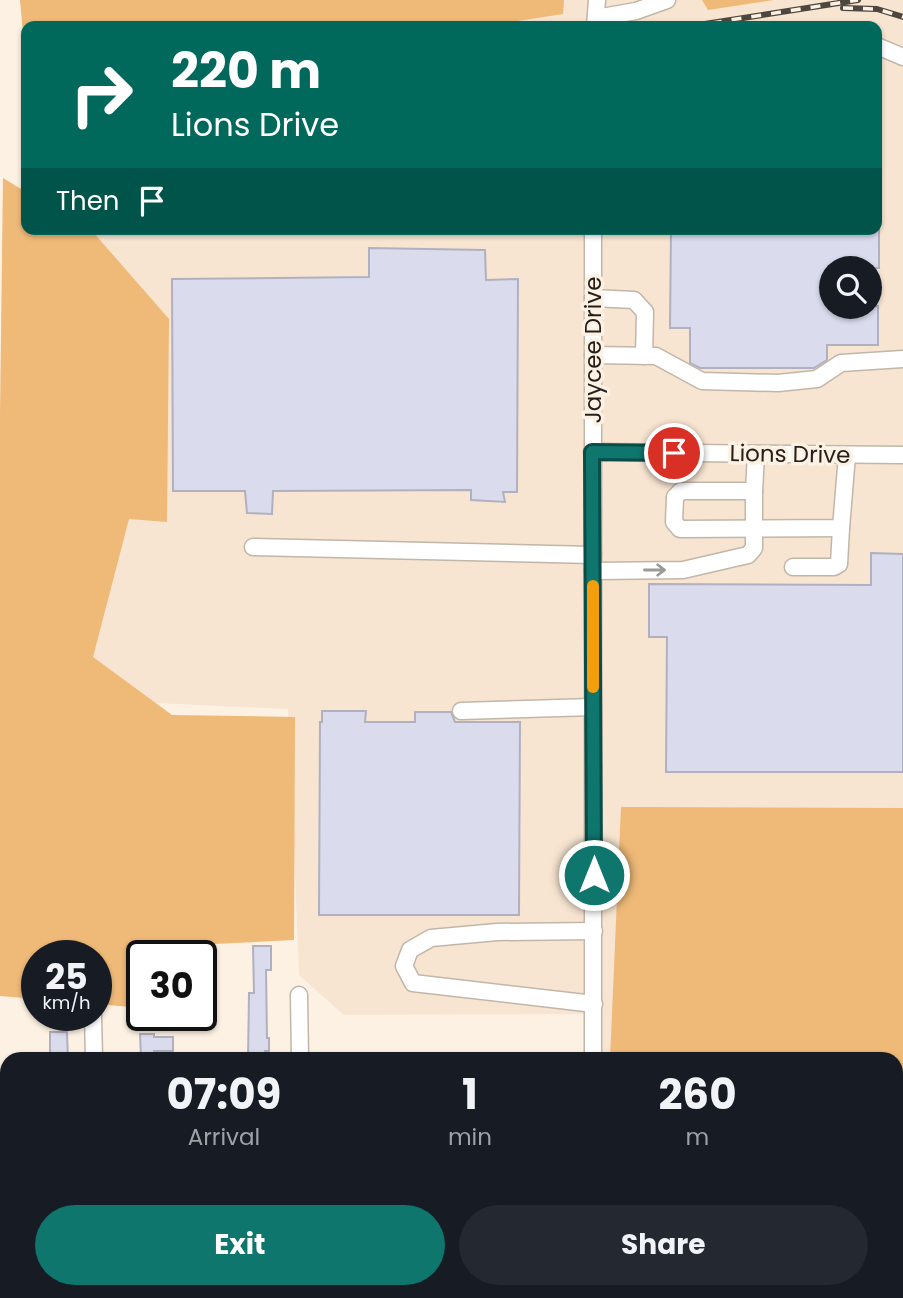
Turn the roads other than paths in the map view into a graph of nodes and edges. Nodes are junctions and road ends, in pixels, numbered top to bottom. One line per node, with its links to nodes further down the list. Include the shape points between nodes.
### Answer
1 (597, 0): 3 (street)
2 (667, 0): 4 (street)
3 (595, 21)
4 (599, 21)
5 (882, 48): 6 (street)
6 (903, 57)
7 (593, 235): 8 (street, Jaycee Drive)
8 (593, 298): 9 (street, Jaycee Drive); 10 (street, via 634,300 645,313)
9 (593, 355): 10 (street); 12 (street, Jaycee Drive)
10 (644, 356): 11 (street, via 656,356 702,381 778,383 817,379 841,363)
11 (903, 359)
12 (592, 452): 13 (street, Lions Drive); 20 (street, Jaycee Drive)
13 (756, 454): 14 (street, Lions Drive); 16 (street)
14 (847, 455): 15 (street, Lions Drive); 18 (street)
15 (903, 455)
16 (754, 491): 17 (street); 17 (street, via 681,491 675,497 674,522 680,529)
17 (754, 528): 18 (street); 20 (street, one-way to 17, via 683,570 748,555 754,548)
18 (841, 528): 21 (street, via 838,564)
19 (253, 547): 20 (street)
20 (593, 563): 22 (street, Jaycee Drive)
21 (793, 567)
22 (593, 707): 23 (street); 24 (street, Jaycee Drive)
23 (461, 711)
24 (594, 931): 26 (street, Jaycee Drive); 26 (street, via 431,938 410,950 404,967 413,983)
25 (299, 996): 29 (street)
26 (594, 1004): 30 (street, Jaycee Drive)
27 (93, 1031): 28 (street)
28 (94, 1052)
29 (299, 1052)
30 (593, 1052)

